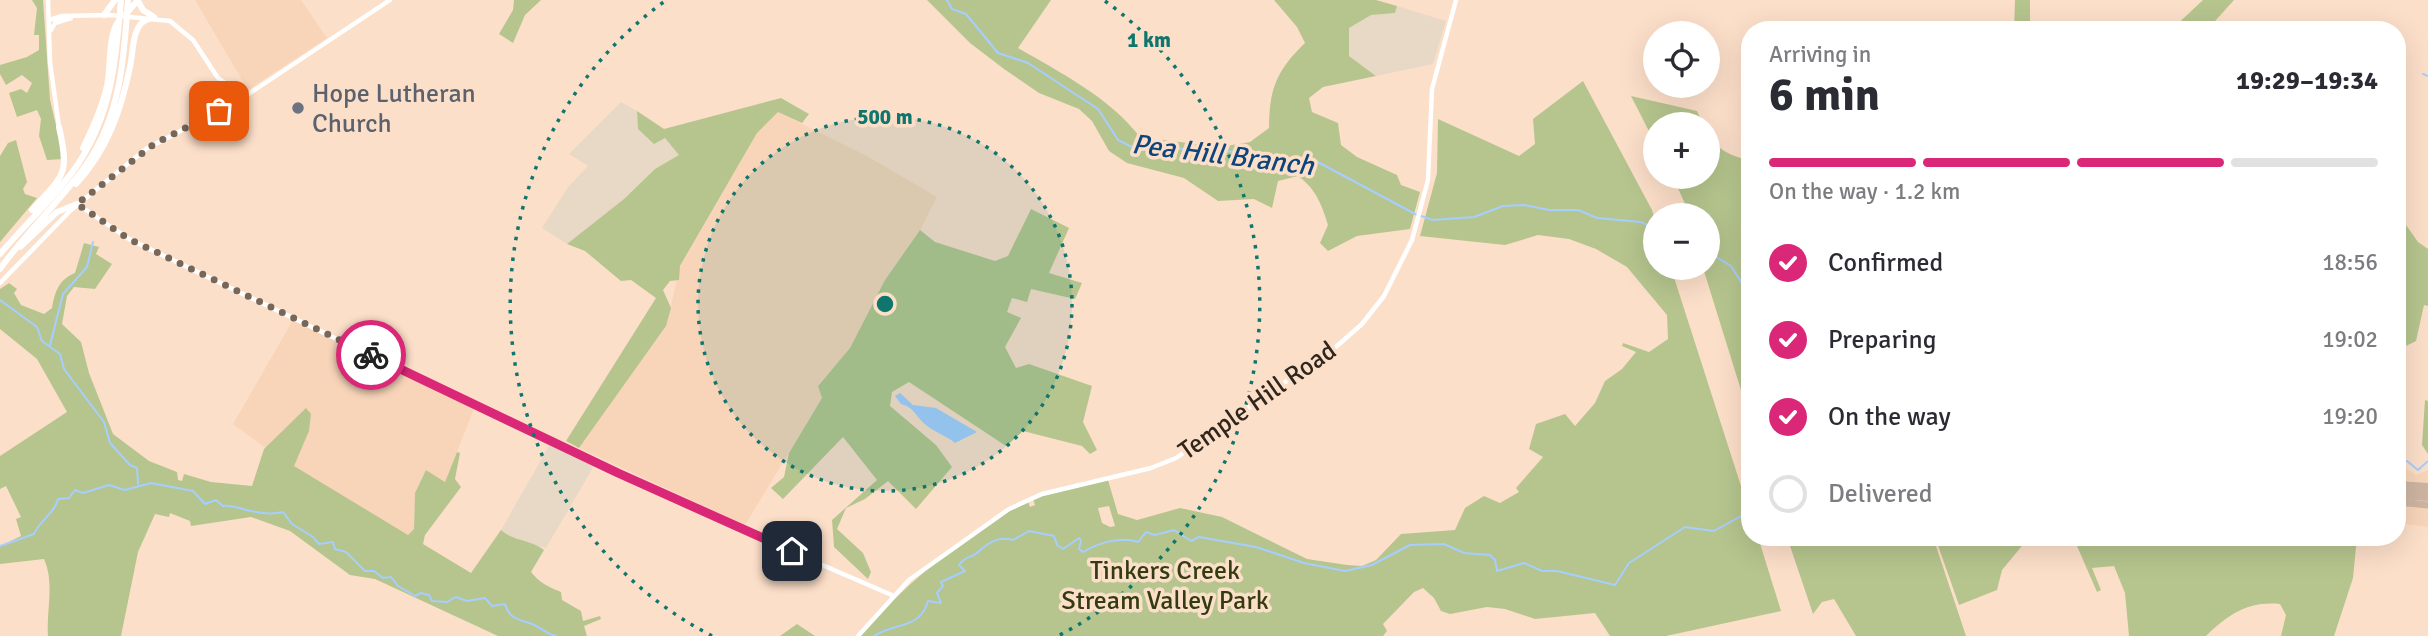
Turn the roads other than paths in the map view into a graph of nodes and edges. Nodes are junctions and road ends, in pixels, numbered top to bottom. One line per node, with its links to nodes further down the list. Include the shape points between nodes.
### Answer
1 (138, 0): 7 (highway); 9 (highway)
2 (390, 0): 17 (main road)
3 (1456, 0): 26 (main road, Temple Hill Road, via 1432,89 1428,180 1417,225 1397,274 1362,324 1186,453 1151,468 1017,504 918,573)
4 (121, 1): 6 (highway); 7 (highway); 13 (highway)
5 (48, 3): 8 (main road); 11 (main road)
6 (104, 15): 7 (main road); 10 (main road)
7 (124, 16): 9 (main road); 15 (highway); 20 (highway, via 112,32 111,65 101,107)
8 (56, 17): 10 (main road); 11 (main road)
9 (154, 17): 15 (highway, via 142,22); 16 (main road, via 185,31 214,73)
10 (71, 18): 12 (main road)
11 (49, 20): 12 (main road); 14 (main road)
12 (60, 23): 14 (main road, via 52,26)
13 (123, 28): 20 (highway, via 105,111); 22 (highway, via 118,94 102,137 84,168)
14 (50, 34): 19 (main road)
15 (135, 34): 22 (highway, via 112,131 87,173)
16 (232, 88): 17 (main road); 18 (main road)
17 (245, 96): 18 (main road)
18 (231, 105): 21 (main road, via 154,144)
19 (59, 127): 23 (highway, via 65,170)
20 (68, 177): 23 (highway)
21 (77, 204): 24 (highway, via 47,219); 25 (main road); 26 (main road, via 129,239 458,397)
22 (46, 213): 24 (highway)
23 (0, 251)
24 (0, 269)
25 (0, 284)
26 (894, 596): 27 (main road, Temple Hill Road)
27 (858, 636)

